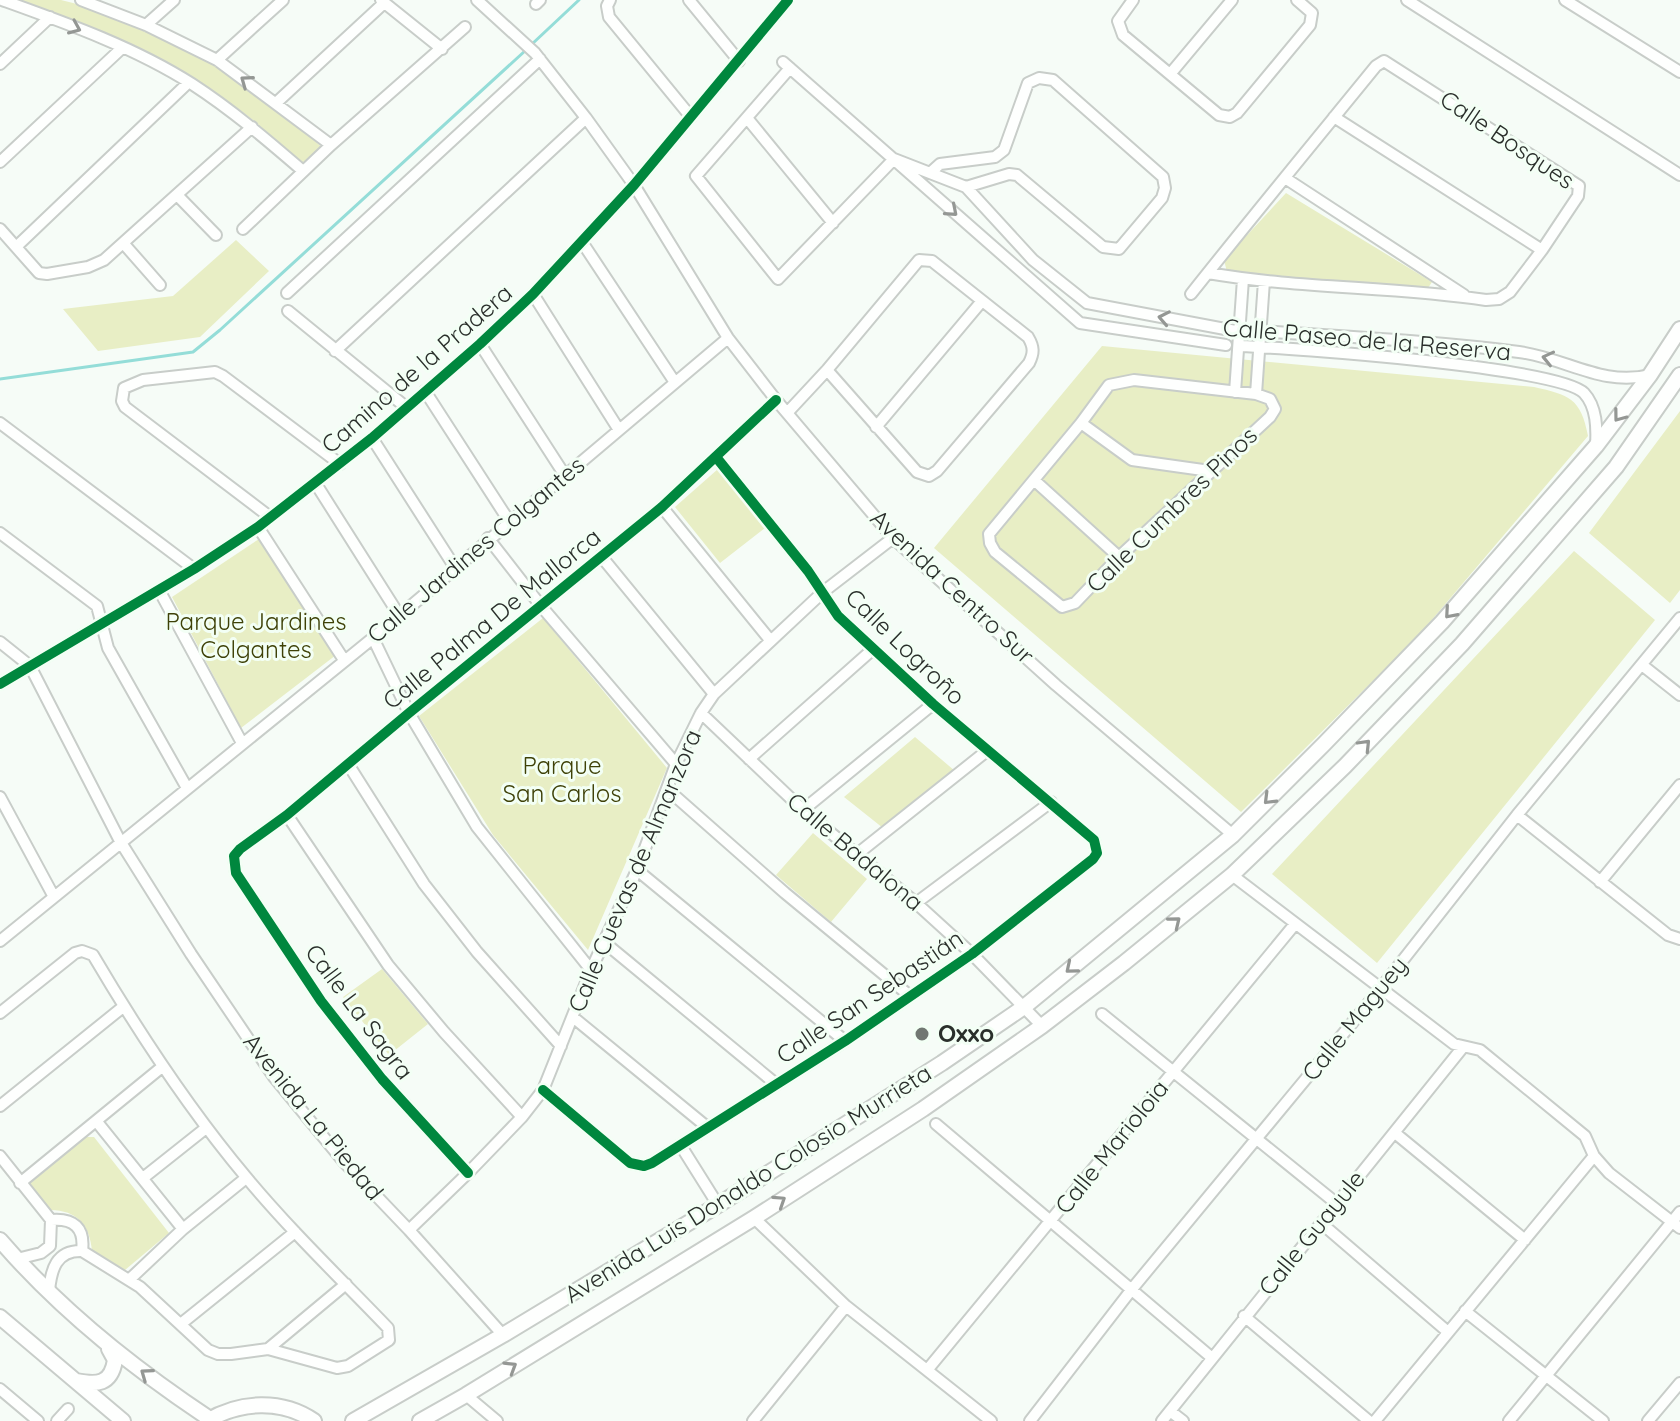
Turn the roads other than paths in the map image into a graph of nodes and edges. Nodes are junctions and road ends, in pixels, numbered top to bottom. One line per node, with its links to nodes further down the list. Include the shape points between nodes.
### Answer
1 (2, 0): 16 (street)
2 (81, 0): 17 (street)
3 (174, 0): 17 (street)
4 (283, 0): 22 (street)
5 (477, 0): 21 (street, Avenida Centro Sur)
6 (610, 0): 29 (street, via 609,17)
7 (689, 0): 23 (street)
8 (1133, 0): 26 (street, via 1121,15 1119,29)
9 (1232, 0): 26 (street)
10 (1297, 0): 26 (street, via 1312,13 1310,25 1237,113 1219,115)
11 (1407, 0): 15 (street)
12 (1565, 0): 25 (street)
13 (382, 2): 20 (street); 28 (street)
14 (784, 2): 23 (street, Camino de la Pradera)
15 (1425, 5): 39 (street)
16 (50, 17): 19 (street, one-way to 19); 24 (street)
17 (146, 25): 22 (street)
18 (465, 27): 20 (street)
19 (122, 48): 27 (street); 36 (street)
20 (442, 49): 34 (street)
21 (538, 56): 31 (street, Avenida Centro Sur); 56 (street)
22 (217, 60): 28 (street, one-way to 22)
23 (739, 61): 29 (street, Camino de la Pradera)
24 (0, 64)
25 (1680, 72)
26 (1171, 73)
27 (189, 82): 33 (street); 50 (street)
28 (276, 103): 34 (street)
29 (691, 117): 41 (street, Camino de la Pradera)
30 (1334, 117): 40 (street, Calle Bosques); 51 (street); 51 (street, Calle Bosques, via 1380,63 1390,63 1576,181 1580,190)
31 (586, 118): 41 (street, Avenida Centro Sur); 70 (street)
32 (747, 118): 35 (street, Calle Paseo de la Reserva, via 786,65); 44 (street); 44 (street, via 696,176 778,279)
33 (252, 127): 37 (street); 43 (street)
34 (331, 145): 37 (street)
35 (894, 159): 38 (street, Calle Paseo de la Reserva); 44 (street); 67 (street, Calle Paseo de la Reserva, one-way to 67, via 1080,323)
36 (0, 162)
37 (303, 171): 46 (street)
38 (930, 173): 42 (street, Calle Paseo de la Reserva); 42 (street, via 940,164 995,157 1004,150 1028,83 1039,78 1053,80 1163,177 1165,188 1119,249 1111,250 1017,175)
39 (1680, 175)
40 (1285, 178): 52 (street, Calle Bosques); 59 (street)
41 (634, 185): 48 (street, Camino de la Pradera); 65 (street, Avenida Centro Sur)
42 (966, 187): 64 (street, Calle Paseo de la Reserva, one-way to 42, via 1087,303 1033,260)
43 (178, 196): 47 (street); 49 (street)
44 (833, 223)
45 (0, 229): 50 (street)
46 (243, 229)
47 (216, 235)
48 (582, 242): 57 (street, Camino de la Pradera); 75 (street)
49 (124, 244): 50 (street, via 97,264 47,274 35,271); 55 (street)
50 (16, 247)
51 (1542, 250): 59 (street, Calle Bosques, via 1499,299)
52 (1208, 273): 53 (street, Calle Bosques); 58 (street)
53 (1243, 279): 54 (street, Calle Bosques); 64 (street)
54 (1264, 281): 59 (street, Calle Bosques); 63 (street)
55 (160, 285)
56 (287, 293)
57 (533, 294): 66 (street, Camino de la Pradera); 86 (street)
58 (1191, 294)
59 (1467, 297)
60 (982, 301): 71 (street, via 932,261 919,260); 85 (street); 85 (street, via 1028,337 1033,355 1029,363 929,476 917,472)
61 (288, 311): 70 (street)
62 (1680, 329): 73 (main road, Avenida Luis Donaldo Colosio Murrieta)
63 (1261, 331): 64 (street, Calle Paseo de la Reserva); 69 (street); 72 (street, Calle Paseo de la Reserva, one-way to 63, via 1521,352)
64 (1241, 332): 68 (street)
65 (728, 338): 75 (street, Calle Jardines Colgantes); 80 (street, Avenida Centro Sur)
66 (480, 344): 77 (street, Camino de la Pradera); 92 (street)
67 (1226, 345)
68 (1240, 346): 69 (street, Calle Paseo de la Reserva); 78 (street)
69 (1259, 347): 76 (street, Calle Paseo de la Reserva, via 1519,373); 79 (street)
70 (335, 351): 81 (street)
71 (827, 370): 82 (street); 85 (street)
72 (1590, 371): 73 (street, Calle Paseo de la Reserva, via 1624,380); 76 (street)
73 (1650, 375): 88 (main road, Avenida Luis Donaldo Colosio Murrieta, one-way to 88)
74 (1680, 375): 144 (main road, Avenida Luis Donaldo Colosio Murrieta, one-way to 74, via 1462,644 1616,467)
75 (674, 381): 86 (street, Calle Jardines Colgantes)
76 (1576, 387): 88 (street, via 1591,405)
77 (425, 391): 81 (street, Camino de la Pradera); 97 (street)
78 (1235, 392): 79 (street, Calle Cumbres Pinos); 84 (street, Calle Cumbres Pinos, via 1120,381 1109,385)
79 (1256, 394): 91 (street, Calle Cumbres Pinos, via 1270,399 1275,409)
80 (776, 400): 82 (street, Avenida Centro Sur); 89 (street, Calle Palma De Mallorca)
81 (407, 408): 87 (street, Camino de la Pradera)
82 (787, 413): 101 (street, Avenida Centro Sur)
83 (0, 423): 105 (street)
84 (1081, 423): 91 (street, via 1132,460); 93 (street, Calle Cumbres Pinos)
85 (876, 427)
86 (619, 430): 92 (street, Calle Jardines Colgantes)
87 (372, 438): 90 (street, Camino de la Pradera); 104 (street)
88 (1596, 446): 138 (main road, Avenida Luis Donaldo Colosio Murrieta, one-way to 138, via 1442,622)
89 (716, 457): 95 (street, Calle Palma De Mallorca); 107 (street, Calle Logroño)
90 (340, 464): 94 (street, Camino de la Pradera); 96 (street, via 223,376 205,372 130,384 122,393 125,407)
91 (1210, 471): 103 (street, Calle Cumbres Pinos)
92 (564, 474): 97 (street, Calle Jardines Colgantes)
93 (1034, 480): 103 (street); 103 (street, Calle Cumbres Pinos, via 989,534 995,552 1062,607 1075,603)
94 (316, 484): 96 (street, Camino de la Pradera); 109 (street)
95 (662, 507): 102 (street, Calle Palma De Mallorca); 113 (street)
96 (270, 517): 98 (street, Camino de la Pradera)
97 (509, 521): 100 (street, Calle Jardines Colgantes)
98 (258, 527): 105 (street, Camino de la Pradera); 116 (street)
99 (0, 533): 111 (street, via 91,599)
100 (488, 538): 104 (street, Calle Jardines Colgantes); 108 (street)
101 (893, 538): 107 (street, Calle Cuevas de Almanzora); 138 (street, Avenida Centro Sur)
102 (601, 556): 108 (street, Calle Palma De Mallorca); 120 (street)
103 (1119, 557)
104 (454, 566): 109 (street, Calle Jardines Colgantes)
105 (194, 569): 106 (street, Camino de la Pradera)
106 (159, 590): 111 (street, Camino de la Pradera); 125 (street)
107 (823, 592): 113 (street, Calle Cuevas de Almanzora); 115 (street, Calle Logroño, via 838,616)
108 (541, 606): 123 (street, Calle Palma De Mallorca); 129 (street)
109 (399, 615): 112 (street, Calle Jardines Colgantes)
110 (1680, 618): 117 (street, Calle Maguey)
111 (102, 623): 118 (street, Camino de la Pradera); 131 (street, via 108,648)
112 (373, 638): 116 (street, Calle Jardines Colgantes); 123 (street)
113 (770, 640): 120 (street, Calle Cuevas de Almanzora)
114 (0, 642): 118 (street)
115 (872, 650): 122 (street, Calle Logroño); 127 (street)
116 (344, 660): 125 (street, Calle Jardines Colgantes)
117 (1642, 665): 121 (street); 137 (street, Calle Maguey)
118 (30, 666): 119 (street, Camino de la Pradera); 140 (street, Avenida La Piedad)
119 (0, 684)
120 (714, 694): 124 (street, Calle Cuevas de Almanzora)
121 (1680, 695)
122 (933, 704): 126 (street, Calle Logroño); 135 (street)
123 (409, 713): 128 (street, Calle Palma De Mallorca); 153 (street, via 477,827)
124 (701, 713): 127 (street, Calle Badalona); 129 (street, Calle Cuevas de Almanzora)
125 (242, 743): 131 (street, Calle Jardines Colgantes)
126 (988, 750): 134 (street, Calle Logroño); 141 (street)
127 (749, 759): 135 (street, Calle Badalona)
128 (348, 764): 136 (street, Calle Palma De Mallorca); 163 (street, via 424,884)
129 (676, 764): 132 (street, Calle Cuevas de Almanzora)
130 (1680, 785): 145 (street)
131 (187, 788): 140 (street, Calle Jardines Colgantes)
132 (667, 789): 143 (street, Calle Cuevas de Almanzora); 155 (street)
133 (0, 797): 146 (street)
134 (1051, 802): 139 (street, Calle Logroño); 147 (street)
135 (803, 810): 141 (street, Calle Badalona)
136 (287, 815): 142 (street, Calle Palma De Mallorca, via 240,849); 170 (street, via 388,965)
137 (1517, 815): 145 (street); 154 (street, Calle Maguey)
138 (1233, 835): 157 (main road, Avenida Luis Donaldo Colosio Murrieta, one-way to 157)
139 (1094, 840): 152 (street, Calle San Sebastián, via 1093,859)
140 (120, 841): 146 (street, Calle Jardines Colgantes); 193 (street, Avenida La Piedad, via 274,1077)
141 (856, 855): 147 (street, Calle Badalona)
142 (233, 864): 180 (street, Calle La Sagra, via 321,1001 382,1079)
143 (637, 870): 151 (street, Calle Cuevas de Almanzora); 162 (street)
144 (1232, 875): 148 (street); 161 (main road, Avenida Luis Donaldo Colosio Murrieta, one-way to 144)
145 (1600, 882): 149 (street)
146 (54, 897): 150 (street, Calle Jardines Colgantes)
147 (916, 903): 152 (street, Calle Badalona)
148 (1295, 924): 154 (street); 166 (street, Calle Marioloia)
149 (1680, 939)
150 (0, 941)
151 (605, 943): 153 (street, Calle Cuevas de Almanzora); 167 (street)
152 (972, 954): 155 (street, Calle San Sebastián); 157 (street, Calle Badalona)
153 (591, 970): 160 (street, Calle Cuevas de Almanzora)
154 (1381, 988): 164 (street); 176 (street, Calle Maguey)
155 (910, 996): 162 (street, Calle San Sebastián)
156 (123, 1007): 158 (street, via 93,955 82,951); 165 (street); 169 (street)
157 (1024, 1007): 161 (street, Calle Badalona); 185 (main road, Avenida Luis Donaldo Colosio Murrieta)
158 (0, 1013)
159 (1102, 1014): 166 (street)
160 (574, 1018): 163 (street, Calle Cuevas de Almanzora); 173 (street)
161 (1042, 1026): 187 (main road, Avenida Luis Donaldo Colosio Murrieta, one-way to 161)
162 (845, 1041): 167 (street, Calle San Sebastián)
163 (561, 1046): 168 (street, Calle Cuevas de Almanzora)
164 (1463, 1047): 175 (street, Calle Guayule); 179 (street, via 1480,1050 1585,1136)
165 (162, 1067): 171 (street); 174 (street)
166 (1173, 1071): 176 (street); 189 (street, Calle Marioloia)
167 (776, 1084): 173 (street, Calle San Sebastián)
168 (543, 1090): 170 (street, Calle Cuevas de Almanzora); 177 (street, Calle San Sebastián, via 630,1163 644,1166)
169 (0, 1106)
170 (522, 1117): 180 (street, Calle Cuevas de Almanzora)
171 (97, 1122): 181 (street); 183 (street)
172 (936, 1124): 189 (street)
173 (707, 1127): 177 (street, Calle San Sebastián)
174 (206, 1128): 181 (street); 182 (street)
175 (1395, 1133): 184 (street, Calle Guayule); 196 (street)
176 (1257, 1138): 184 (street); 203 (street, Calle Maguey)
177 (681, 1146): 185 (street)
178 (0, 1156): 183 (street)
179 (1594, 1156): 191 (street); 196 (street)
180 (468, 1173): 193 (street, Calle Cuevas de Almanzora)
181 (143, 1178): 192 (street)
182 (246, 1178): 192 (street); 194 (street)
183 (20, 1183): 188 (street)
184 (1336, 1203): 190 (street, Calle Guayule)
185 (718, 1205): 211 (main road, Avenida Luis Donaldo Colosio Murrieta)
186 (1680, 1212): 191 (street)
187 (754, 1218): 205 (street); 220 (main road, Avenida Luis Donaldo Colosio Murrieta, one-way to 187)
188 (51, 1220): 197 (street); 198 (street, via 72,1221 80,1229)
189 (1050, 1222): 203 (street); 215 (street, Calle Marioloia)
190 (1321, 1223): 207 (street, Calle Guayule); 210 (street)
191 (1676, 1225): 216 (street)
192 (183, 1229): 201 (street)
193 (409, 1230): 211 (street, Avenida La Piedad)
194 (295, 1232): 202 (street); 209 (street)
195 (0, 1240): 200 (main road)
196 (1525, 1240): 206 (street)
197 (50, 1246): 199 (street); 200 (street)
198 (82, 1251): 199 (street); 201 (street)
199 (60, 1257): 204 (street)
200 (17, 1259): 204 (main road)
201 (130, 1279): 209 (street)
202 (346, 1284): 213 (street); 213 (street, via 388,1328 384,1344 337,1368)
203 (1132, 1289): 214 (street); 233 (street, Calle Maguey)
204 (49, 1291): 212 (main road)
205 (846, 1306): 215 (street); 231 (street)
206 (1465, 1311): 210 (street); 216 (street)
207 (1244, 1316): 214 (street, Calle Guayule); 236 (street)
208 (2, 1322): 217 (main road)
209 (182, 1323): 213 (street, via 218,1354)
210 (1448, 1332): 236 (street)
211 (503, 1335): 228 (main road, Avenida Luis Donaldo Colosio Murrieta)
212 (108, 1346): 217 (main road, via 115,1360 112,1375 99,1383); 223 (main road, one-way to 212)
213 (268, 1349)
214 (1211, 1357): 222 (street, Calle Guayule)
215 (928, 1369): 232 (street)
216 (1548, 1375): 237 (street); 238 (street)
217 (75, 1381): 226 (main road)
218 (1680, 1383): 239 (street)
219 (0, 1389): 224 (street)
220 (466, 1395): 229 (main road, Avenida Luis Donaldo Colosio Murrieta); 230 (street)
221 (68, 1409): 225 (street)
222 (1170, 1411): 234 (street, Calle Guayule); 235 (street)
223 (209, 1420): 227 (main road, via 260,1404)
224 (38, 1421)
225 (57, 1421)
226 (123, 1421)
227 (314, 1421)
228 (353, 1421)
229 (420, 1421)
230 (497, 1421)
231 (753, 1421)
232 (991, 1421)
233 (1030, 1421)
234 (1162, 1421)
235 (1183, 1421)
236 (1372, 1421)
237 (1509, 1421)
238 (1603, 1421)
239 (1648, 1421)

